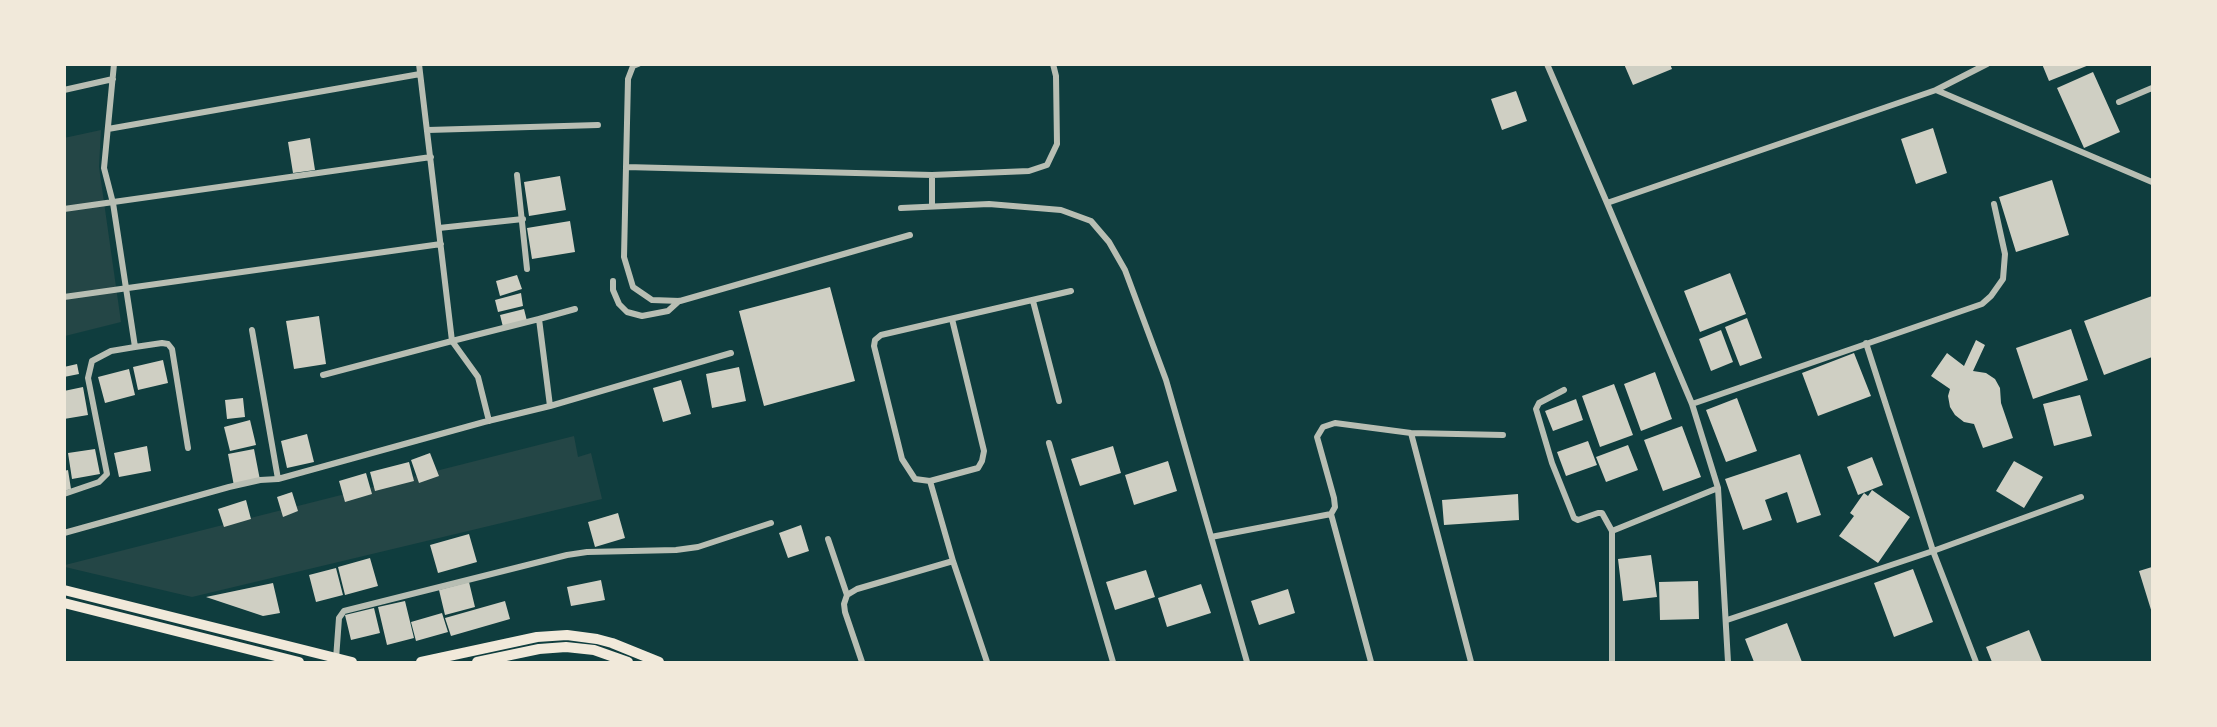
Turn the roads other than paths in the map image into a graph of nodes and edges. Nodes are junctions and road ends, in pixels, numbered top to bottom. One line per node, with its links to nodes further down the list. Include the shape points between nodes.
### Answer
1 (114, 64): 8 (street)
2 (419, 64): 7 (street)
3 (638, 64): 17 (street, via 633,66 628,79)
4 (1053, 64): 19 (street, via 1057,144 1047,165 1029,171)
5 (1547, 64): 22 (street)
6 (1987, 64): 11 (street)
7 (420, 74): 14 (street); 15 (street)
8 (113, 79): 10 (street); 14 (street)
9 (2152, 88): 12 (street)
10 (64, 90)
11 (1936, 90): 20 (street); 22 (street)
12 (2119, 102)
13 (598, 125): 15 (street)
14 (108, 129): 21 (street, via 104,168)
15 (428, 130): 16 (street)
16 (431, 157): 21 (street); 28 (street)
17 (627, 167): 19 (street); 36 (street, via 624,257 633,287 652,300)
18 (517, 175): 27 (street)
19 (932, 175): 24 (street)
20 (2152, 182)
21 (113, 203): 26 (street); 33 (street)
22 (1607, 203): 49 (street)
23 (1994, 204): 43 (street, via 2005,254 2003,279 1991,296 1982,304)
24 (932, 206): 25 (street); 65 (street, via 988,204 1061,210 1090,221 1109,242 1125,270 1163,372)
25 (901, 208)
26 (64, 209)
27 (523, 219): 28 (street); 31 (street)
28 (439, 228): 30 (street)
29 (910, 235): 36 (street)
30 (441, 244): 33 (street); 42 (street)
31 (527, 269)
32 (613, 281): 36 (street, via 619,304 627,312 642,316 668,311)
33 (127, 290): 35 (street); 44 (street)
34 (1071, 291): 37 (street)
35 (64, 297)
36 (680, 301)
37 (1033, 301): 40 (street); 48 (street)
38 (575, 309): 39 (street)
39 (539, 319): 42 (street); 50 (street)
40 (952, 319): 57 (street, via 984,451 978,468); 57 (street, via 881,335 874,345 902,459 915,479)
41 (252, 330): 56 (street)
42 (452, 341): 46 (street); 51 (street, via 478,377)
43 (1866, 343): 49 (street); 67 (street)
44 (135, 347): 55 (street, via 162,343 172,349); 59 (street, via 111,351 92,361 88,378 106,474 99,482)
45 (731, 353): 50 (street)
46 (323, 375)
47 (1564, 390): 63 (street, via 1539,403 1536,409 1552,463 1574,518 1602,513)
48 (1059, 401)
49 (1692, 404): 58 (street)
50 (550, 406): 51 (street)
51 (489, 421): 56 (street)
52 (1411, 433): 53 (street); 61 (street, via 1335,423 1323,428 1317,437 1334,498 1335,507); 85 (street)
53 (1503, 435)
54 (1049, 443): 82 (street)
55 (189, 448)
56 (278, 479): 64 (street, via 229,487)
57 (930, 481): 68 (street)
58 (1718, 488): 63 (street); 72 (street)
59 (64, 494)
60 (2081, 496): 67 (street)
61 (1330, 514): 65 (street); 84 (street)
62 (771, 523): 73 (street, via 698,547 567,555 344,611 339,618)
63 (1611, 531): 86 (street)
64 (64, 533)
65 (1210, 537): 83 (street)
66 (828, 539): 70 (street)
67 (1933, 551): 72 (street); 88 (street)
68 (953, 561): 70 (street); 81 (street)
69 (64, 590): 73 (main road)
70 (847, 595): 80 (street, via 845,612)
71 (64, 603): 74 (main road)
72 (1727, 620): 87 (street)
73 (336, 659): 75 (main road)
74 (299, 663)
75 (352, 663)
76 (421, 663): 79 (main road, via 537,637 567,635 612,643)
77 (477, 663): 78 (main road, via 566,647 594,650)
78 (628, 663)
79 (659, 663)
80 (862, 663)
81 (987, 663)
82 (1113, 663)
83 (1246, 663)
84 (1371, 663)
85 (1471, 663)
86 (1612, 663)
87 (1728, 663)
88 (1976, 663)

